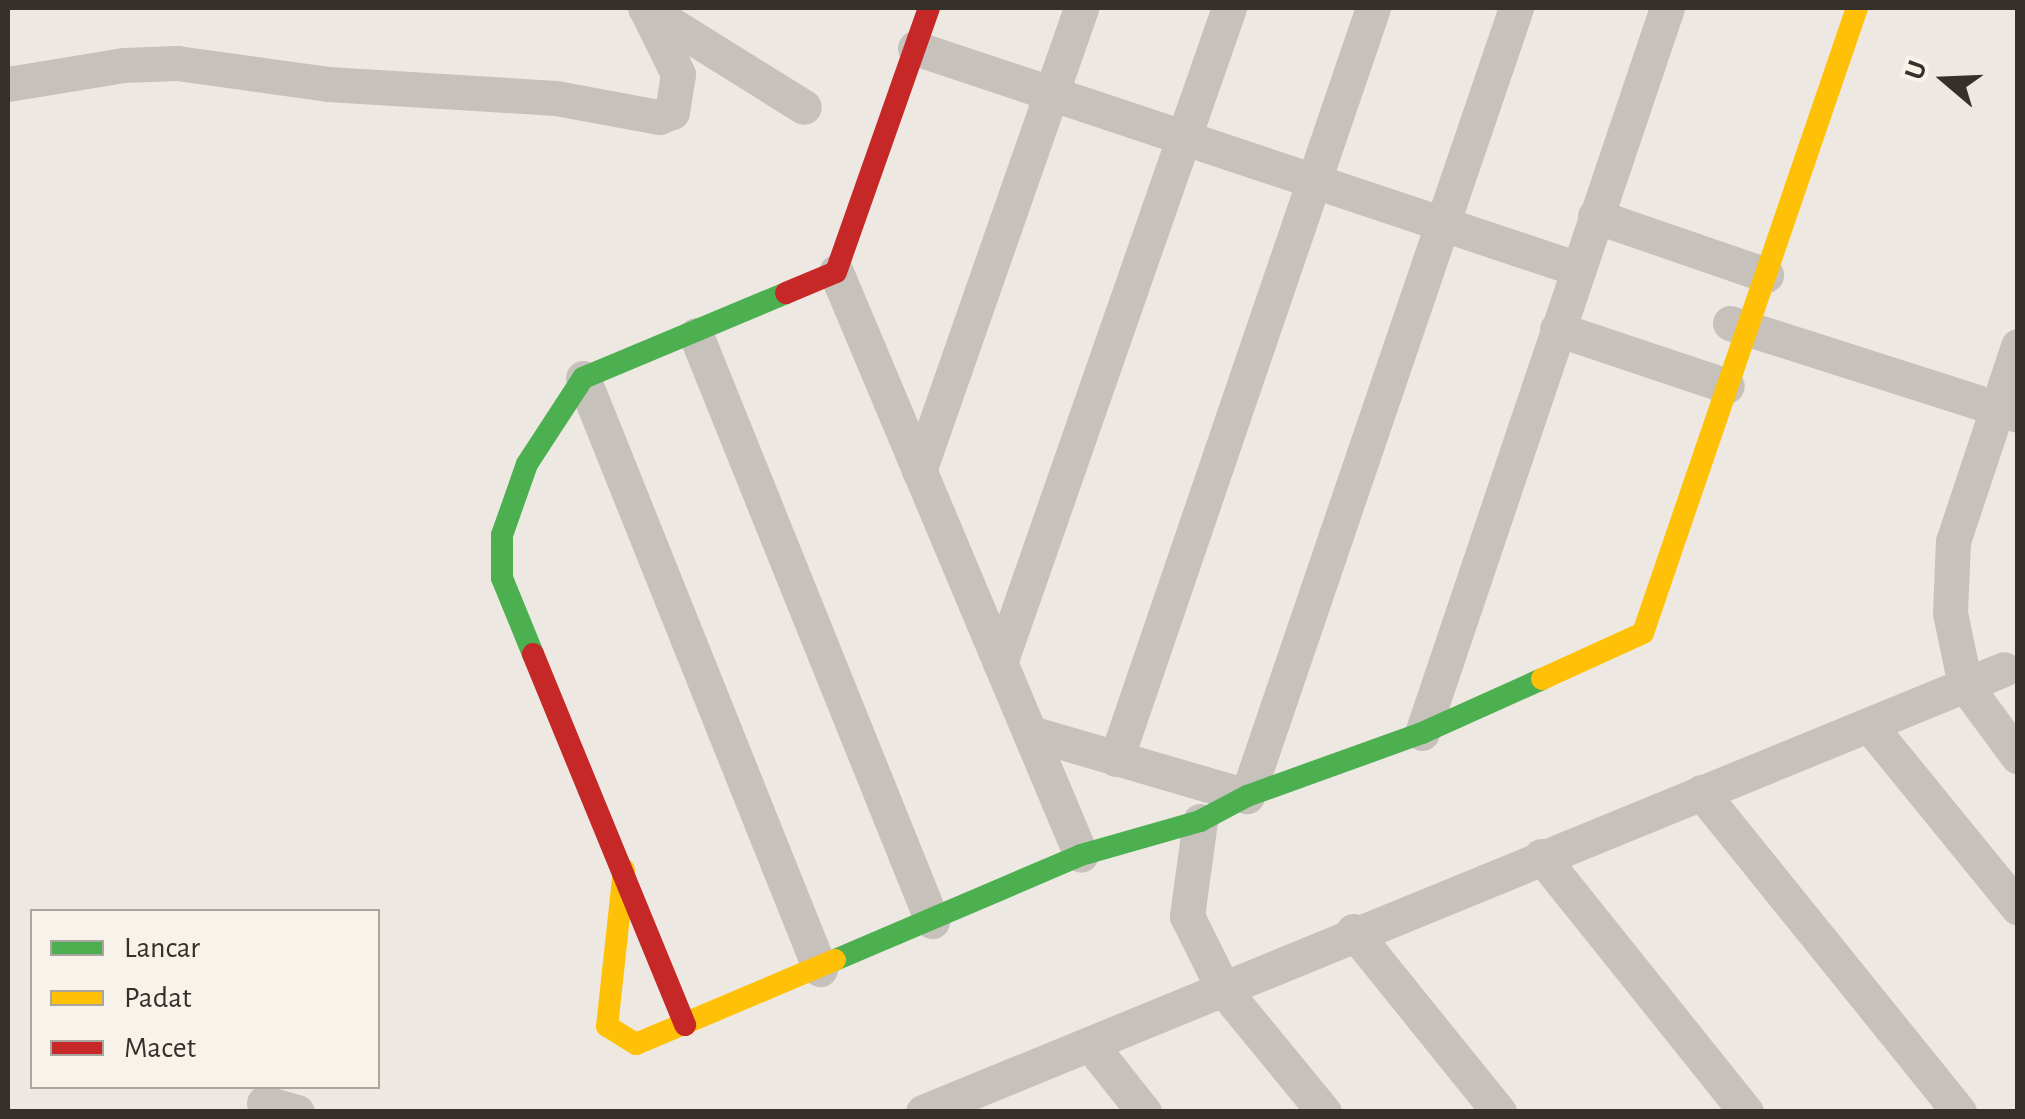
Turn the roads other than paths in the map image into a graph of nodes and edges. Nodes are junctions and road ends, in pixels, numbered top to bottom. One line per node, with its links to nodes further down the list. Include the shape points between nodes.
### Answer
1 (645, 8): 11 (street, via 678,74 672,112 659,117 556,98 328,84 176,64 123,65); 13 (street)
2 (929, 8): 10 (street)
3 (1081, 8): 12 (street)
4 (1229, 8): 14 (street)
5 (1373, 8): 15 (street)
6 (1516, 8): 17 (street)
7 (1668, 8): 16 (street)
8 (1831, 8): 19 (street)
9 (1857, 8): 19 (street)
10 (915, 48): 12 (street); 20 (street)
11 (8, 84)
12 (1052, 93): 14 (street); 28 (street)
13 (804, 106)
14 (1186, 137): 15 (street); 30 (street)
15 (1315, 181): 17 (street); 37 (street)
16 (1595, 216): 18 (street); 19 (street)
17 (1440, 222): 18 (street); 39 (street)
18 (1578, 269): 22 (street)
19 (1754, 271): 21 (street)
20 (836, 272): 23 (street); 28 (street)
21 (1736, 325): 26 (street); 27 (street)
22 (1558, 329): 26 (street); 35 (street)
23 (696, 335): 25 (street); 45 (street)
24 (2018, 346): 27 (street)
25 (583, 378): 43 (street, via 513,492 499,553 502,578); 47 (street)
26 (1716, 382): 29 (street)
27 (2007, 411): 32 (street, via 1953,541 1950,614)
28 (919, 471): 30 (street)
29 (1612, 650): 35 (street)
30 (1000, 663): 34 (street)
31 (2004, 669): 32 (street)
32 (1965, 684): 33 (street); 36 (street)
33 (1869, 725): 38 (street); 44 (street)
34 (1031, 733): 37 (street); 41 (street)
35 (1422, 734): 39 (street)
36 (2018, 757)
37 (1116, 759): 39 (street)
38 (1701, 792): 42 (street); 57 (street)
39 (1247, 796): 40 (street)
40 (1200, 821): 41 (street); 48 (street, via 1188,916)
41 (1081, 855): 45 (street)
42 (1541, 856): 46 (street); 56 (street)
43 (624, 870): 49 (street); 49 (street, via 607,1026 636,1044)
44 (2018, 908)
45 (932, 921): 47 (street)
46 (1353, 930): 48 (street); 55 (street)
47 (820, 969): 49 (street)
48 (1223, 989): 50 (street); 54 (street)
49 (685, 1025)
50 (1090, 1044): 51 (street); 53 (street)
51 (966, 1104): 52 (street)
52 (923, 1112)
53 (1144, 1112)
54 (1324, 1112)
55 (1499, 1112)
56 (1746, 1112)
57 (1960, 1112)

